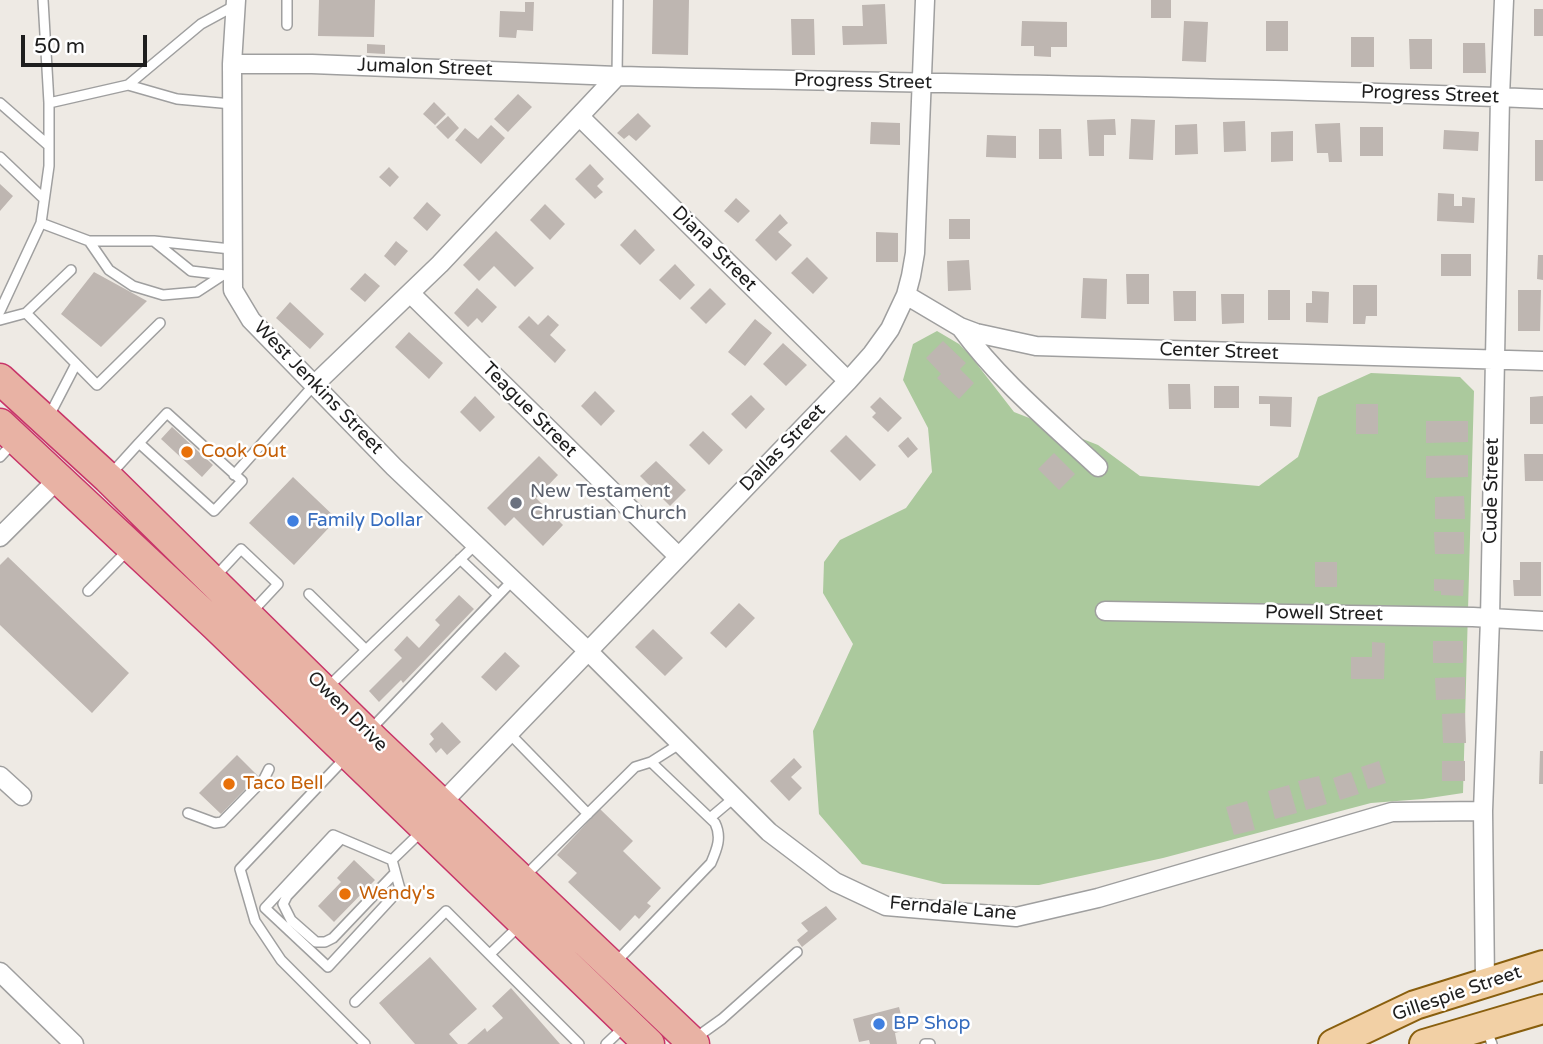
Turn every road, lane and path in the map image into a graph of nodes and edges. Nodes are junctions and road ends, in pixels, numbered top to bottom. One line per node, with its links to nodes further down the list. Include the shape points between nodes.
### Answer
1 (43, 0): 15 (lane)
2 (287, 0): 7 (lane)
3 (618, 0): 9 (lane)
4 (925, 0): 10 (street, Dallas Street)
5 (1504, 0): 12 (street, Cude Street)
6 (236, 3): 8 (street, West Jenkins Street); 11 (lane, via 201,24)
7 (287, 25)
8 (232, 64): 9 (street, Jumalon Street); 16 (street, West Jenkins Street)
9 (617, 76): 10 (street, Progress Street); 17 (street)
10 (921, 83): 12 (street, Progress Street); 28 (street, Dallas Street, via 915,253)
11 (128, 85): 15 (lane); 16 (lane, via 177,99)
12 (1500, 97): 13 (street, Progress Street); 34 (street, Cude Street)
13 (1543, 99)
14 (0, 103): 18 (lane)
15 (49, 103): 18 (lane)
16 (232, 104): 24 (street, West Jenkins Street)
17 (580, 117): 27 (street); 38 (street, Diana Street)
18 (48, 145): 20 (lane)
19 (0, 157): 20 (lane)
20 (44, 199): 21 (lane)
21 (41, 223): 22 (lane); 29 (lane)
22 (89, 241): 23 (lane); 26 (lane, via 109,270 132,286 163,295 197,292)
23 (154, 241): 24 (lane); 26 (lane, via 191,271)
24 (231, 249): 26 (street, West Jenkins Street)
25 (71, 270): 30 (lane)
26 (228, 275): 39 (street, West Jenkins Street, via 251,320)
27 (410, 293): 39 (street); 50 (street, Teague Street)
28 (906, 295): 33 (street, Center Street); 38 (street, Dallas Street, via 890,329)
29 (0, 311)
30 (26, 313): 31 (lane); 36 (lane)
31 (0, 320)
32 (160, 323): 36 (lane, via 97,385)
33 (960, 327): 34 (street, Center Street, via 1036,346); 43 (street, via 1010,387)
34 (1494, 359): 35 (street, Center Street); 59 (street, Cude Street)
35 (1543, 361)
36 (76, 364): 40 (lane)
37 (0, 379): 40 (highway, Owen Drive)
38 (848, 381): 50 (street, Dallas Street)
39 (314, 385): 44 (lane); 48 (street, West Jenkins Street)
40 (46, 421): 46 (highway, Owen Drive)
41 (5, 441): 45 (highway, Owen Drive); 52 (highway, via 28,435 44,440 176,562)
42 (139, 443): 44 (lane, via 167,413); 44 (lane, via 214,511 242,481); 46 (lane)
43 (1098, 467)
44 (234, 475)
45 (59, 478): 47 (street); 49 (highway, Owen Drive)
46 (108, 478): 52 (highway, Owen Drive)
47 (0, 537)
48 (475, 545): 51 (lane); 53 (street, West Jenkins Street)
49 (132, 546): 54 (lane); 63 (highway, Owen Drive)
50 (678, 556): 62 (street, Dallas Street)
51 (460, 559): 56 (lane); 61 (lane)
52 (206, 576): 58 (highway, Owen Drive); 58 (lane, via 241,549 269,575 278,584)
53 (512, 581): 56 (lane); 62 (street, West Jenkins Street)
54 (88, 591)
55 (309, 594): 61 (lane)
56 (498, 595): 65 (lane)
57 (1105, 611): 59 (street, Powell Street)
58 (248, 616): 64 (highway, Owen Drive)
59 (1490, 618): 60 (street, Powell Street); 75 (street, Cude Street)
60 (1543, 621)
61 (366, 650): 64 (lane)
62 (589, 652): 66 (street, Dallas Street); 67 (street, Ferndale Lane)
63 (253, 662): 68 (highway, Owen Drive); 74 (highway, via 273,663 425,810 433,811)
64 (325, 690): 65 (highway, Owen Drive)
65 (367, 733): 74 (highway, Owen Drive)
66 (510, 734): 74 (street, Dallas Street); 77 (lane)
67 (681, 743): 69 (lane); 73 (street, Ferndale Lane)
68 (348, 755): 79 (highway, Owen Drive); 85 (lane, via 240,869)
69 (651, 762): 77 (lane, via 635,767); 78 (lane)
70 (269, 769): 76 (lane, via 222,822)
71 (0, 776): 72 (street)
72 (22, 796)
73 (735, 797): 75 (street, Ferndale Lane, via 769,832 835,883 886,906 1016,917 1098,898 1392,812); 78 (lane)
74 (442, 803): 83 (highway, Owen Drive)
75 (1483, 811): 92 (street, Cude Street)
76 (188, 813)
77 (588, 814): 83 (lane)
78 (710, 818): 90 (lane, via 719,832 712,863)
79 (425, 829): 81 (lane); 86 (highway, Owen Drive)
80 (341, 839): 81 (lane); 82 (lane, via 283,904 291,920 316,942 333,938); 84 (lane, via 333,835)
81 (392, 860): 82 (lane)
82 (395, 873): 84 (lane, via 400,889 328,967)
83 (522, 879): 90 (highway, Owen Drive)
84 (265, 908): 85 (lane)
85 (252, 911): 99 (lane, via 281,960)
86 (523, 923): 88 (lane); 95 (highway, Owen Drive)
87 (797, 952): 97 (lane)
88 (490, 954): 93 (lane, via 446,911); 100 (lane)
89 (1543, 965): 92 (main road, Gillespie Street)
90 (612, 966): 97 (highway, Owen Drive)
91 (0, 972): 98 (street)
92 (1485, 982): 103 (main road, Gillespie Street, via 1415,1005)
93 (355, 1002)
94 (1543, 1009): 96 (main road, Gillespie Street)
95 (628, 1023): 101 (lane); 102 (highway, Owen Drive)
96 (1488, 1037): 104 (main road, Gillespie Street)
97 (693, 1042)
98 (74, 1044)
99 (365, 1044)
100 (579, 1044)
101 (606, 1044)
102 (649, 1044)
103 (1333, 1044)
104 (1423, 1044)

